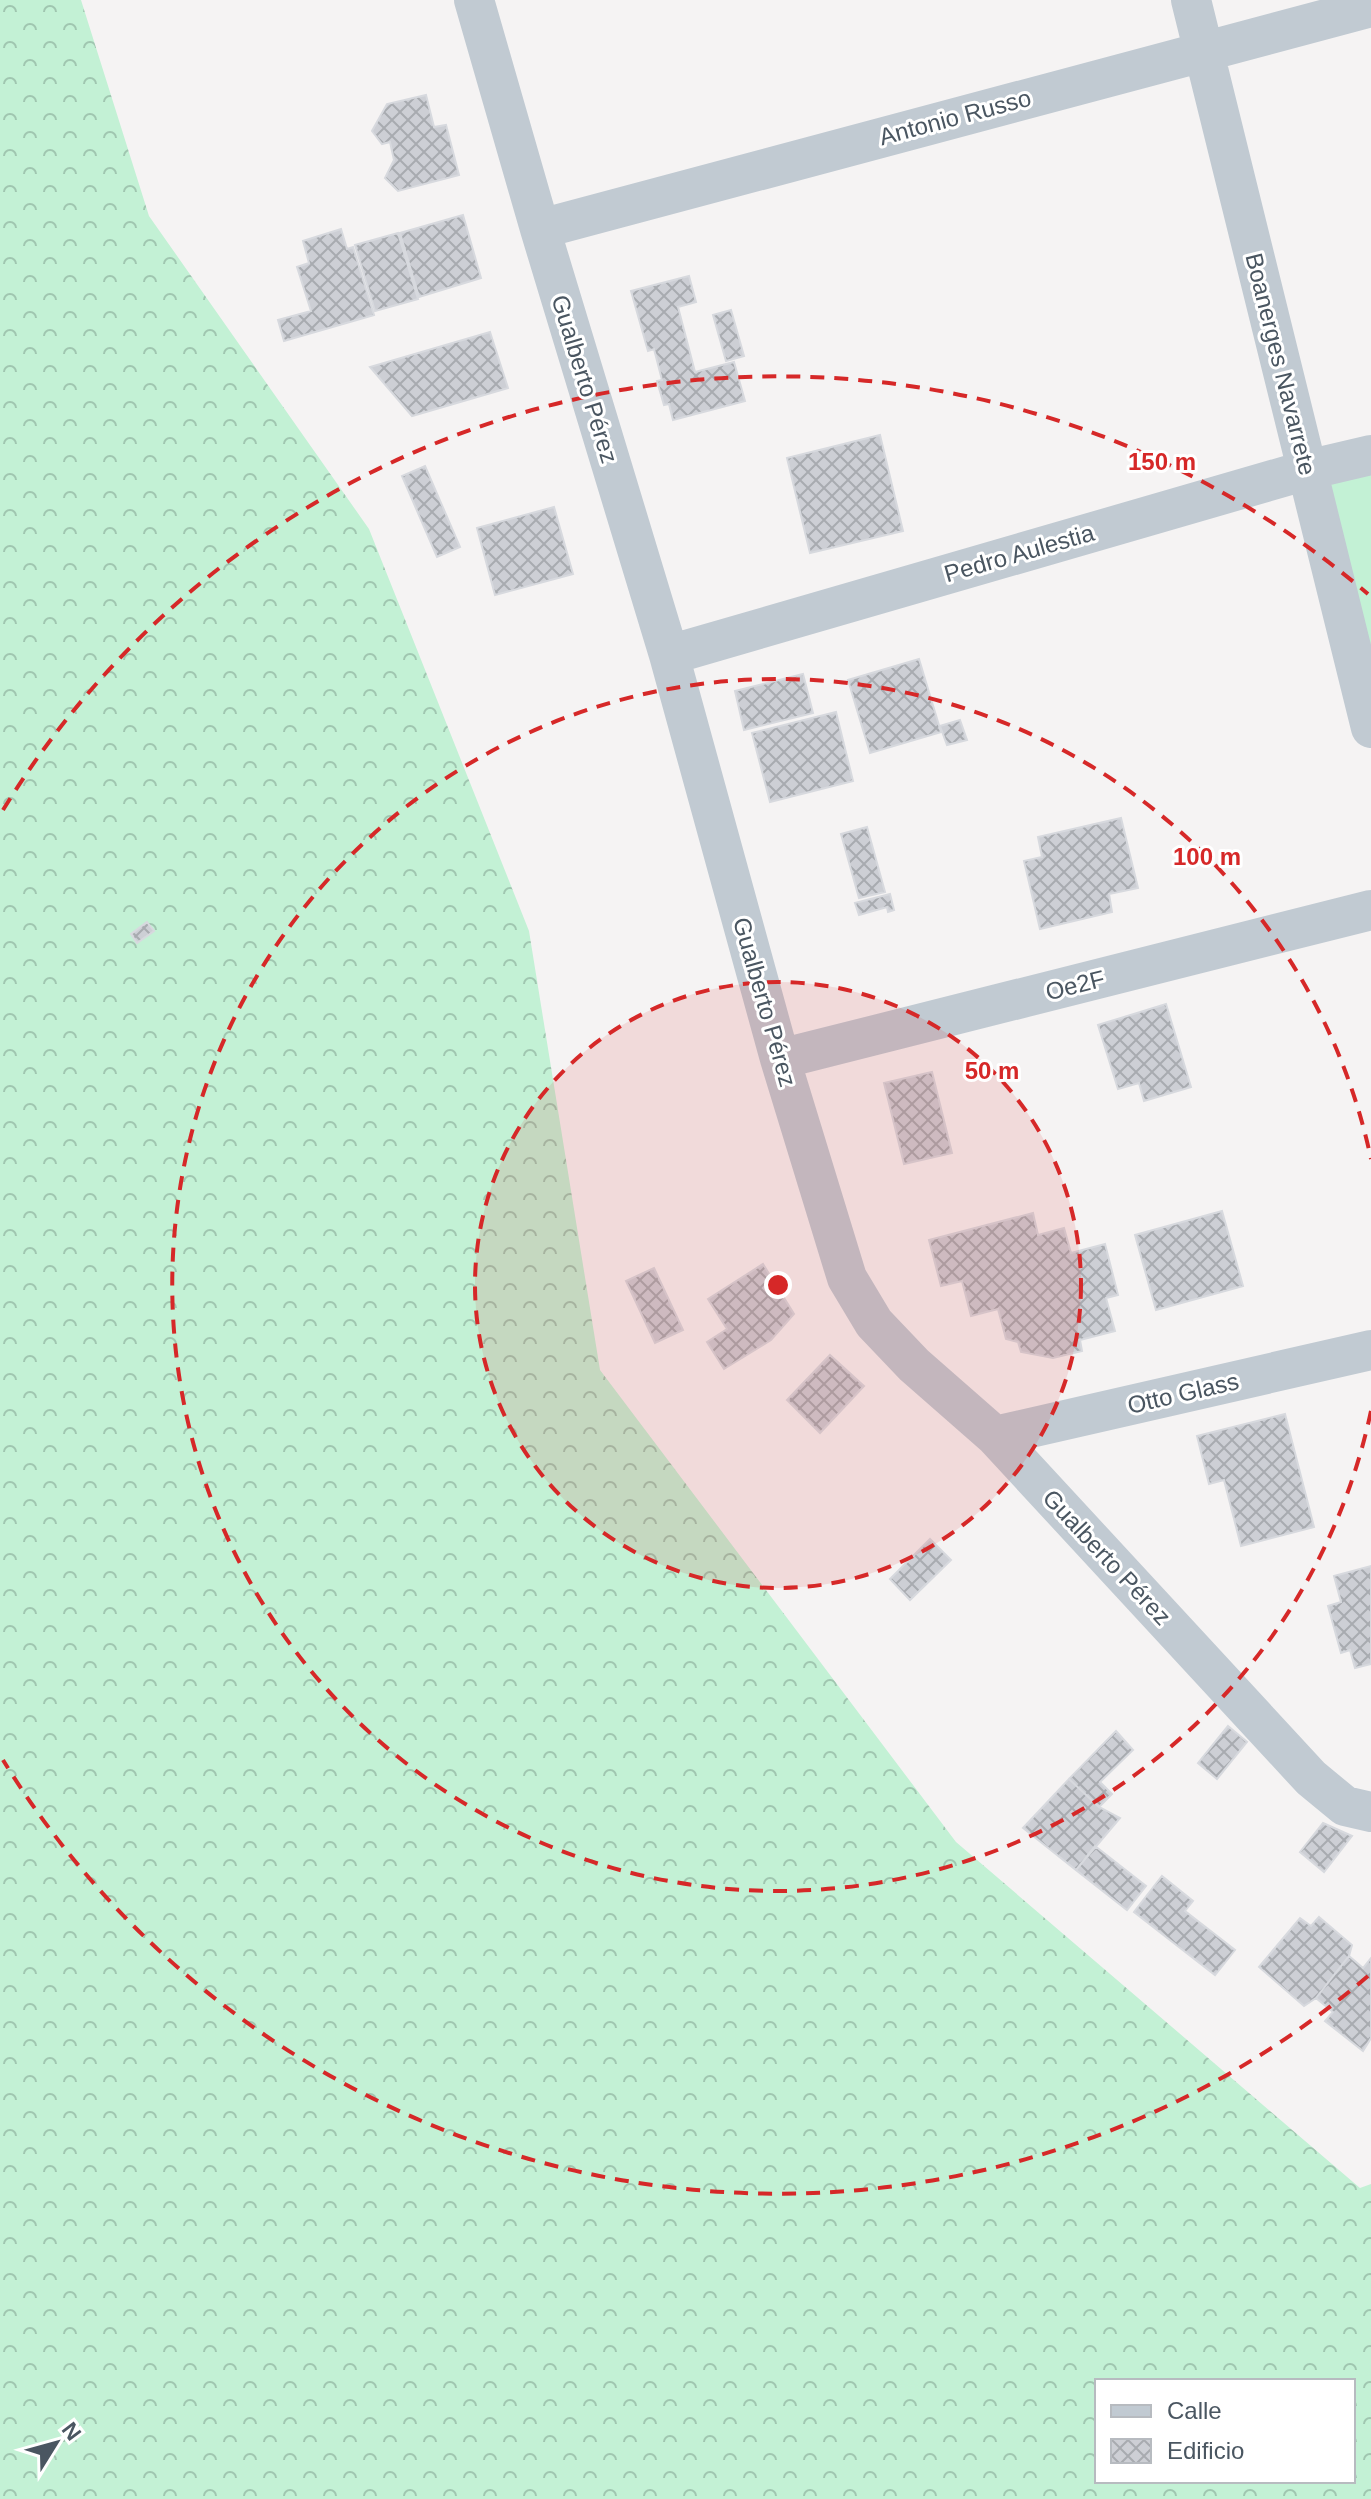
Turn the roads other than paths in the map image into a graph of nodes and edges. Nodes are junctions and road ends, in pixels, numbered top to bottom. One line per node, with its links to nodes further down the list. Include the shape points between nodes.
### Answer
1 (474, 0): 5 (street, Gualberto Pérez)
2 (1191, 0): 4 (street, Boanerges Navarrete)
3 (1371, 7): 4 (street, Antonio Russo)
4 (1203, 50): 5 (street, Antonio Russo); 7 (street, Boanerges Navarrete)
5 (540, 229): 8 (street, Gualberto Pérez)
6 (1371, 455): 7 (street, Pedro Aulestia)
7 (1307, 470): 8 (street, Pedro Aulestia); 9 (street, Boanerges Navarrete)
8 (669, 655): 11 (street, Gualberto Pérez)
9 (1371, 728)
10 (1371, 910): 11 (street, Oe2F)
11 (780, 1059): 13 (street, Gualberto Pérez, via 847,1278 874,1323)
12 (1371, 1350): 13 (street, Otto Glass)
13 (995, 1436): 14 (street, Gualberto Pérez, via 1311,1778 1345,1806)
14 (1371, 1812)

